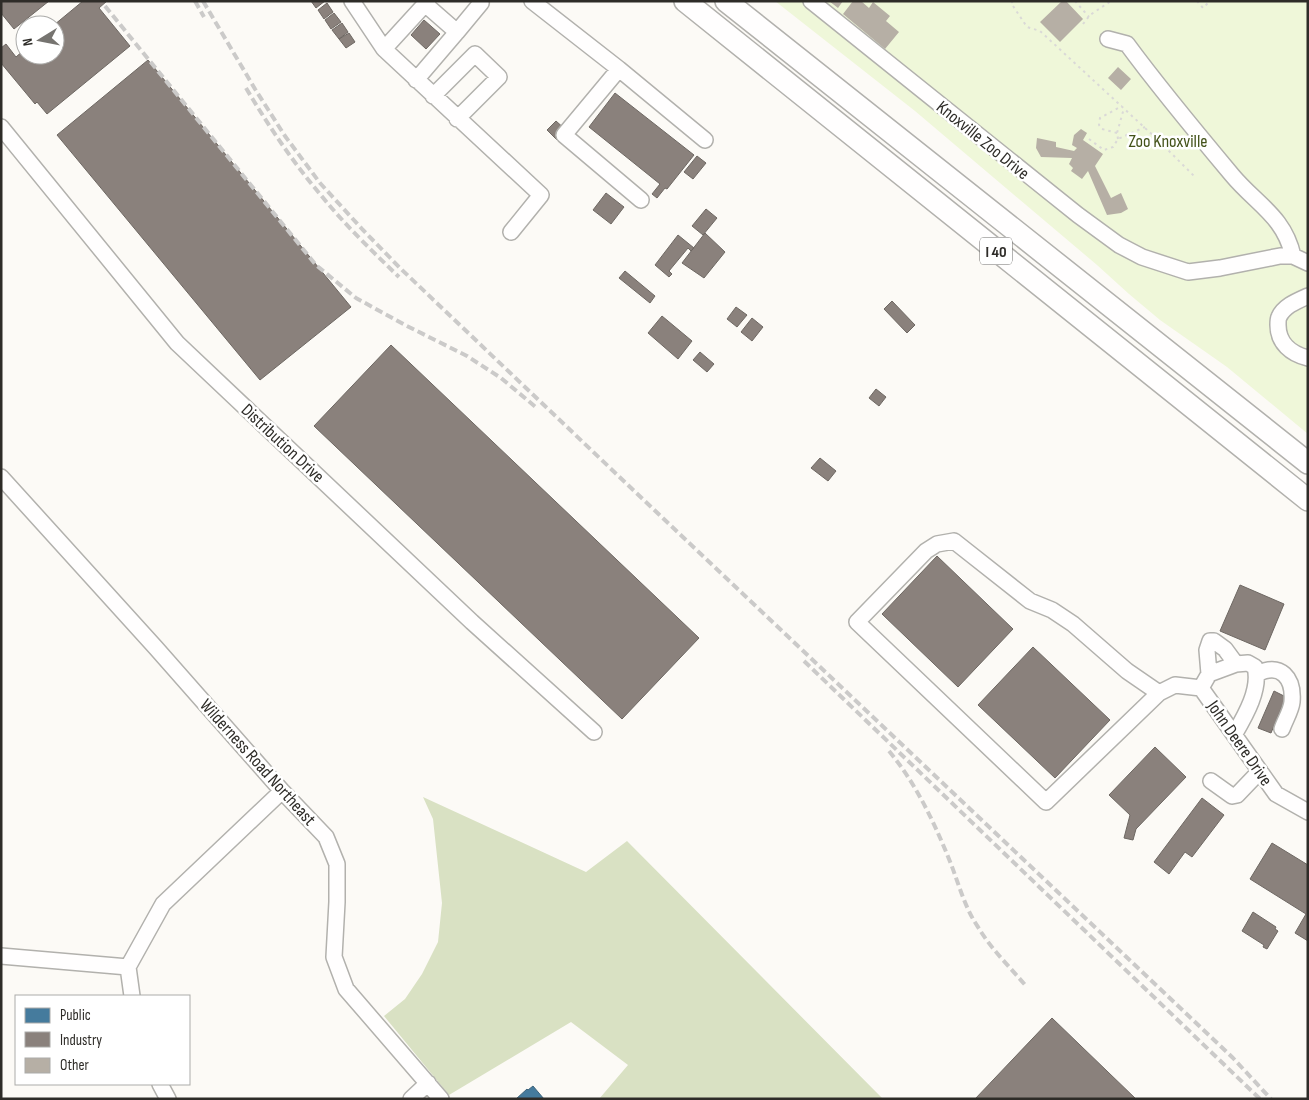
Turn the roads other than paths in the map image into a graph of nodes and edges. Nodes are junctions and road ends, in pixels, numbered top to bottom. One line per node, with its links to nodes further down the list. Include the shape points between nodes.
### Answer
1 (480, 1): 8 (street)
2 (532, 1): 11 (street)
3 (685, 1): 25 (highway, I 40)
4 (726, 1): 23 (highway, I 40)
5 (811, 1): 19 (street, Knoxville Zoo Drive, via 1078,216 1119,245 1142,257 1188,272)
6 (426, 3): 8 (street); 10 (street)
7 (359, 4): 10 (street)
8 (457, 32): 12 (street)
9 (1108, 39): 19 (street, via 1127,44 1164,94 1243,188 1274,216 1290,240)
10 (384, 49): 12 (street)
11 (619, 69): 16 (street); 17 (street, via 564,135)
12 (416, 80): 13 (street)
13 (432, 96): 14 (street); 14 (street, via 475,54 499,77)
14 (457, 119): 18 (street, via 541,195)
15 (1, 128): 32 (street, Distribution Drive, via 177,343 472,622)
16 (705, 140)
17 (640, 200)
18 (510, 232)
19 (1293, 256): 20 (street)
20 (1308, 263)
21 (1308, 296): 22 (street, via 1289,305 1278,318 1278,334 1288,349)
22 (1308, 358)
23 (1308, 463)
24 (1, 477): 36 (street, Wilderness Road Northeast)
25 (1308, 500)
26 (1236, 664): 27 (street); 27 (street, via 1214,641 1209,649); 28 (street, via 1248,663 1255,667)
27 (1214, 672): 29 (street)
28 (1257, 674): 31 (street, via 1273,668 1283,674 1292,687 1292,704); 33 (street, via 1244,718)
29 (1201, 688): 30 (street, via 1175,684); 33 (street, John Deere Drive)
30 (1159, 693): 30 (street, via 1127,671 1073,624 1052,610 1030,602 954,542 937,544 926,551 858,622 1046,802)
31 (1282, 728)
32 (594, 732)
33 (1234, 735): 34 (street, John Deere Drive)
34 (1260, 771): 35 (street, via 1237,795 1232,796); 37 (street, John Deere Drive, via 1276,794)
35 (1211, 781)
36 (282, 791): 39 (street, via 163,904); 41 (street, Wilderness Road Northeast, via 326,838 337,864 334,957 346,989)
37 (1308, 812)
38 (1, 956): 39 (street)
39 (128, 967): 40 (street)
40 (132, 995)
41 (428, 1083): 44 (street); 45 (street, Wilderness Road Northeast)
42 (161, 1085): 43 (street)
43 (168, 1099)
44 (411, 1099)
45 (441, 1099)

